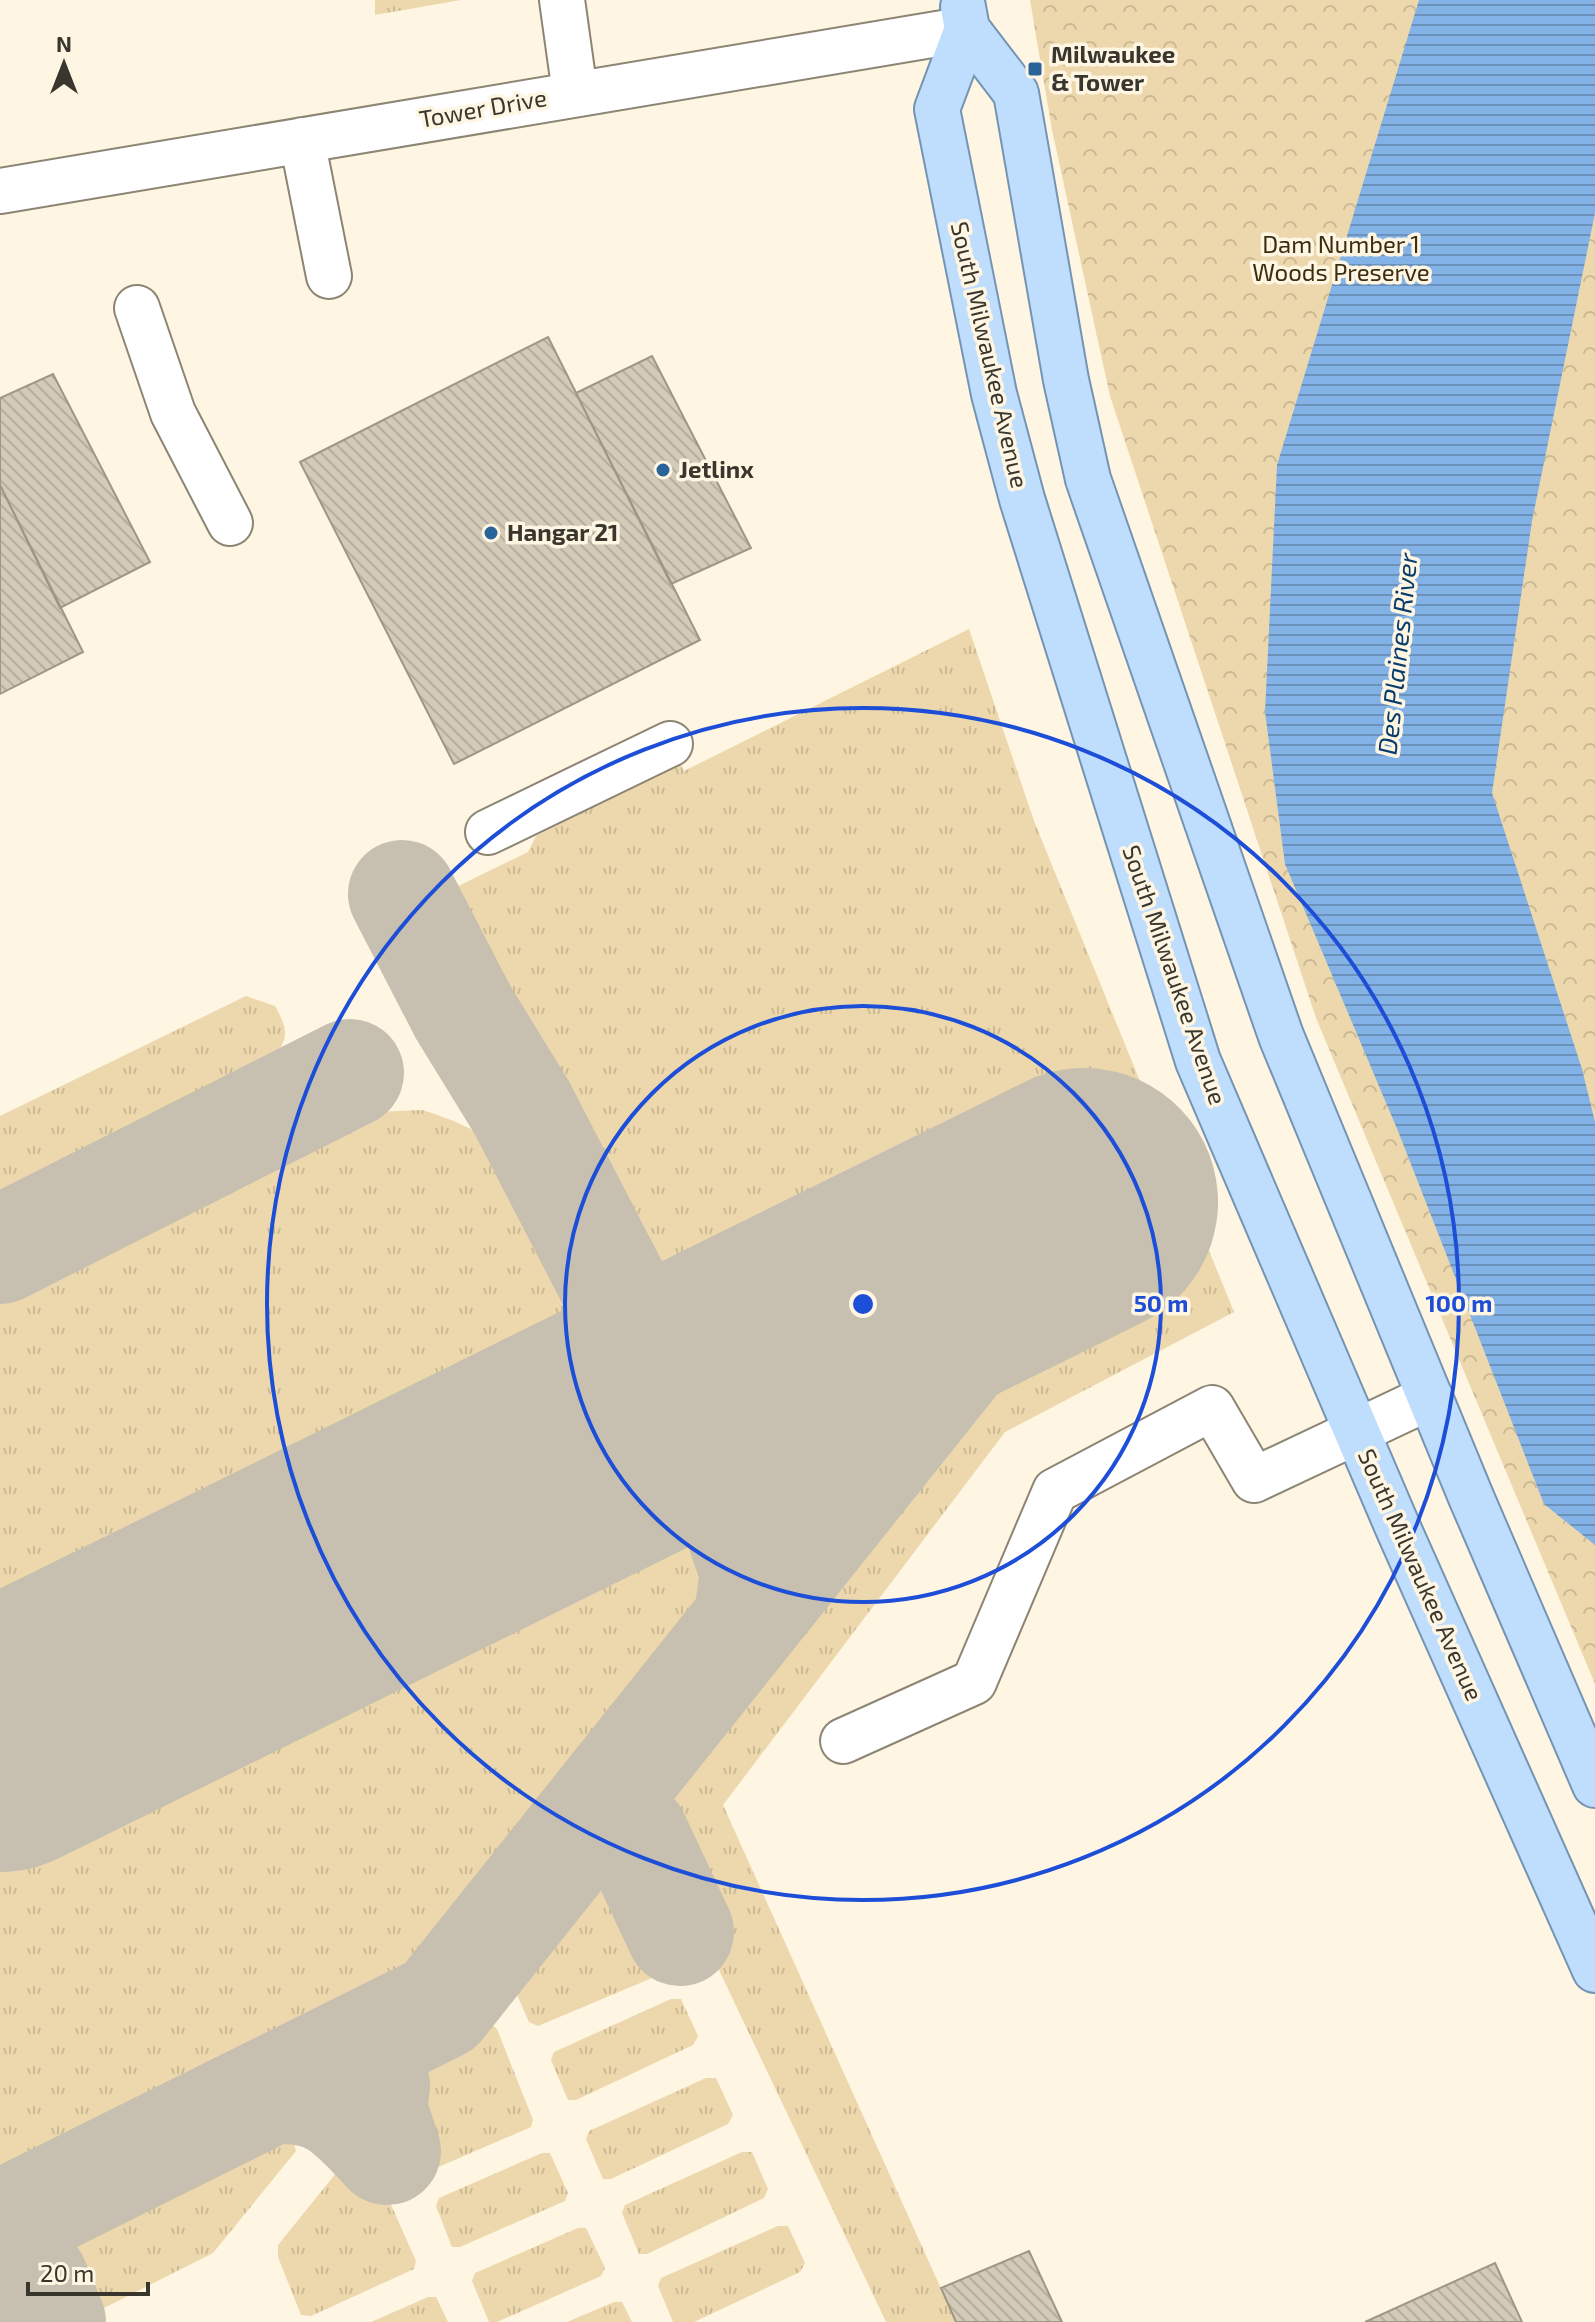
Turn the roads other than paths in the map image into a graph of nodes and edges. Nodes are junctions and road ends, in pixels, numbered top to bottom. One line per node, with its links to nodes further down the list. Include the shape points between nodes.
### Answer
1 (562, 0): 3 (street)
2 (964, 14): 3 (street, Tower Drive); 11 (main road, via 1016,93 1088,479 1281,1036); 12 (main road, South Milwaukee Avenue, via 937,109 994,394 1022,499 1198,1061)
3 (575, 93): 4 (street, Tower Drive)
4 (302, 140): 5 (street, Tower Drive); 6 (street)
5 (0, 191)
6 (329, 276)
7 (137, 308): 8 (street, via 173,413)
8 (230, 523)
9 (670, 744): 10 (street)
10 (488, 832)
11 (1430, 1397): 12 (street); 14 (main road)
12 (1356, 1430): 13 (street, via 1254,1480 1212,1408 1055,1491 974,1682); 15 (main road, South Milwaukee Avenue)
13 (843, 1741)
14 (1595, 1785)
15 (1595, 1970)

